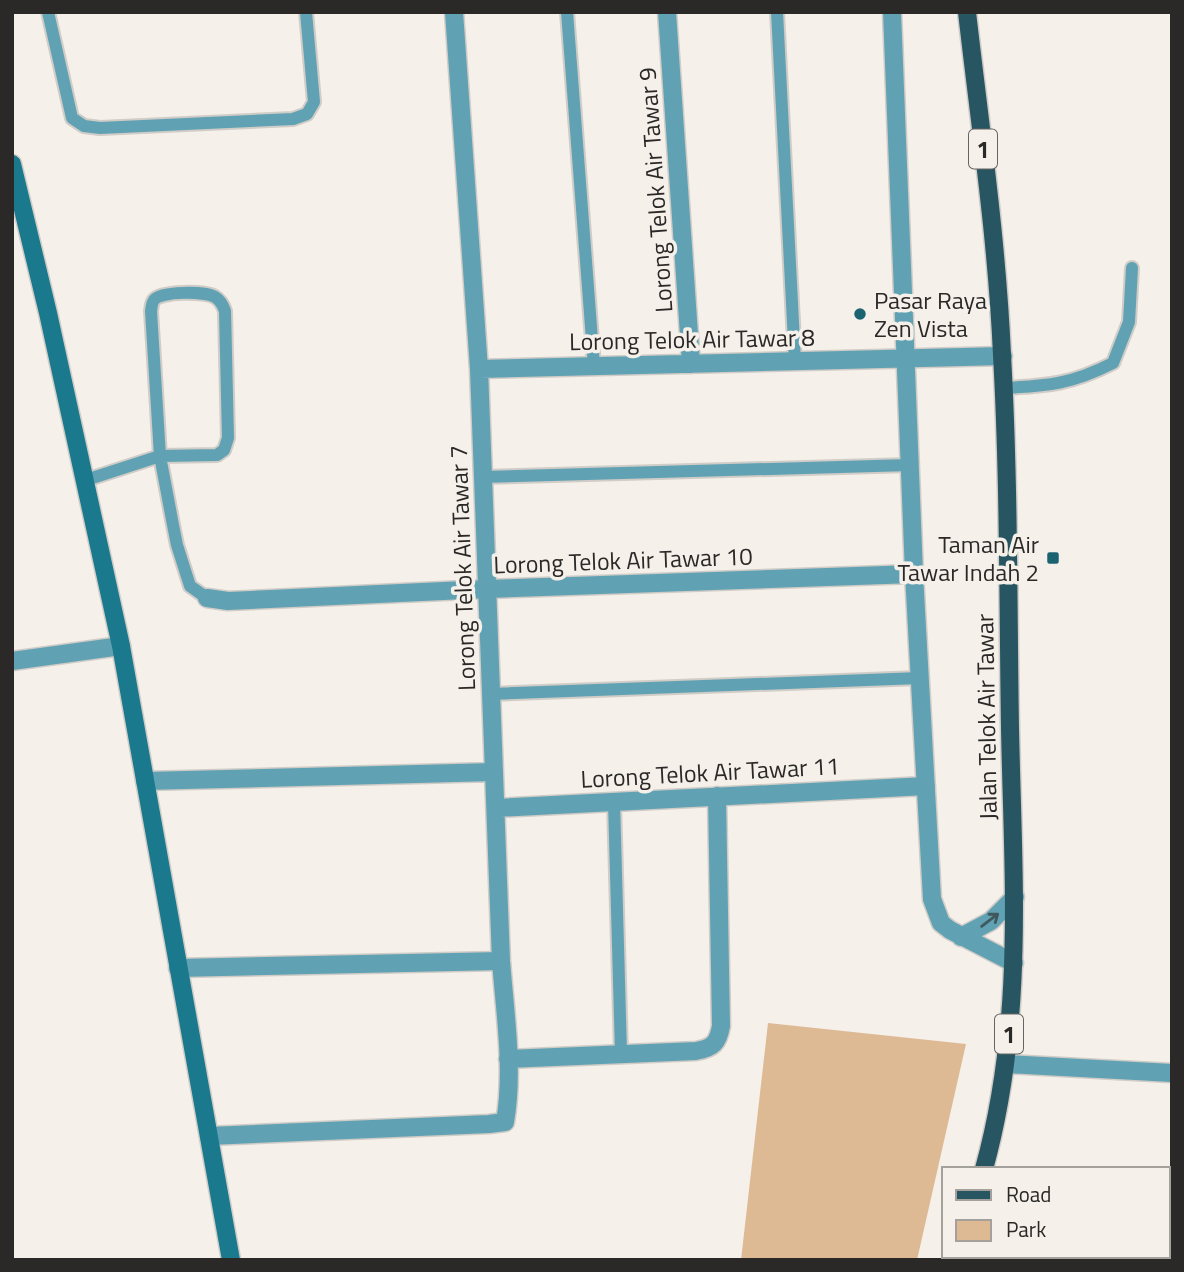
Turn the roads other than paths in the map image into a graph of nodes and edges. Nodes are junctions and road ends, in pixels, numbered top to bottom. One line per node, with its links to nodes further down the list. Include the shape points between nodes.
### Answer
1 (48, 12): 2 (lane, via 72,118 100,128 293,119 307,114 314,102)
2 (306, 12)
3 (454, 12): 16 (street, Lorong Telok Air Tawar 7)
4 (567, 12): 15 (lane)
5 (667, 12): 14 (street, Lorong Telok Air Tawar 9)
6 (777, 12): 13 (lane)
7 (892, 12): 12 (street)
8 (967, 12): 11 (main road, Jalan Telok Air Tawar / 1, via 994,232)
9 (12, 164): 21 (main road)
10 (1132, 268): 17 (lane, via 1129,322 1113,363 1084,378)
11 (1003, 356): 12 (street, Lorong Telok Air Tawar 8); 17 (main road, Jalan Telok Air Tawar / 1)
12 (907, 358): 13 (street, Lorong Telok Air Tawar 8); 19 (street)
13 (796, 361): 14 (street, Lorong Telok Air Tawar 8)
14 (691, 364): 15 (street, Lorong Telok Air Tawar 8)
15 (594, 366): 16 (street, Lorong Telok Air Tawar 8)
16 (479, 369): 20 (street, Lorong Telok Air Tawar 7)
17 (1003, 388): 35 (main road, Jalan Telok Air Tawar / 1)
18 (160, 456): 18 (lane, via 152,303 165,294 206,293 217,297 225,311 228,438 217,455); 21 (lane); 24 (lane, via 183,565 190,586)
19 (910, 465): 20 (lane); 22 (street)
20 (483, 477): 23 (street, Lorong Telok Air Tawar 7)
21 (86, 480): 25 (main road)
22 (914, 574): 23 (street, Lorong Telok Air Tawar 10); 27 (street)
23 (487, 589): 24 (street, Lorong Telok Air Tawar 10, via 228,601); 28 (street, Lorong Telok Air Tawar 7)
24 (207, 598)
25 (121, 646): 26 (street); 30 (main road)
26 (12, 661)
27 (920, 678): 28 (lane); 31 (street)
28 (491, 694): 29 (street, Lorong Telok Air Tawar 7)
29 (494, 772): 30 (street); 34 (street, Lorong Telok Air Tawar 7)
30 (145, 781): 39 (main road)
31 (926, 786): 32 (street, Lorong Telok Air Tawar 11); 36 (street, via 932,899 941,923)
32 (717, 796): 33 (street, Lorong Telok Air Tawar 11); 40 (street, via 718,1040 710,1048 696,1051)
33 (614, 802): 34 (street, Lorong Telok Air Tawar 11); 40 (lane)
34 (496, 808): 37 (street, Lorong Telok Air Tawar 7)
35 (1016, 897): 36 (street, one-way to 35, via 990,921); 38 (main road, Jalan Telok Air Tawar / 1)
36 (961, 937): 38 (street)
37 (501, 961): 39 (street); 41 (street, Lorong Telok Air Tawar 7)
38 (1014, 963): 42 (main road, Jalan Telok Air Tawar / 1)
39 (178, 968): 44 (main road)
40 (621, 1053): 41 (street)
41 (508, 1059): 44 (street, Lorong Telok Air Tawar 7, via 505,1122)
42 (1006, 1064): 43 (street); 45 (main road, Jalan Telok Air Tawar / 1)
43 (1172, 1073)
44 (209, 1136): 46 (main road)
45 (984, 1167)
46 (231, 1260)

